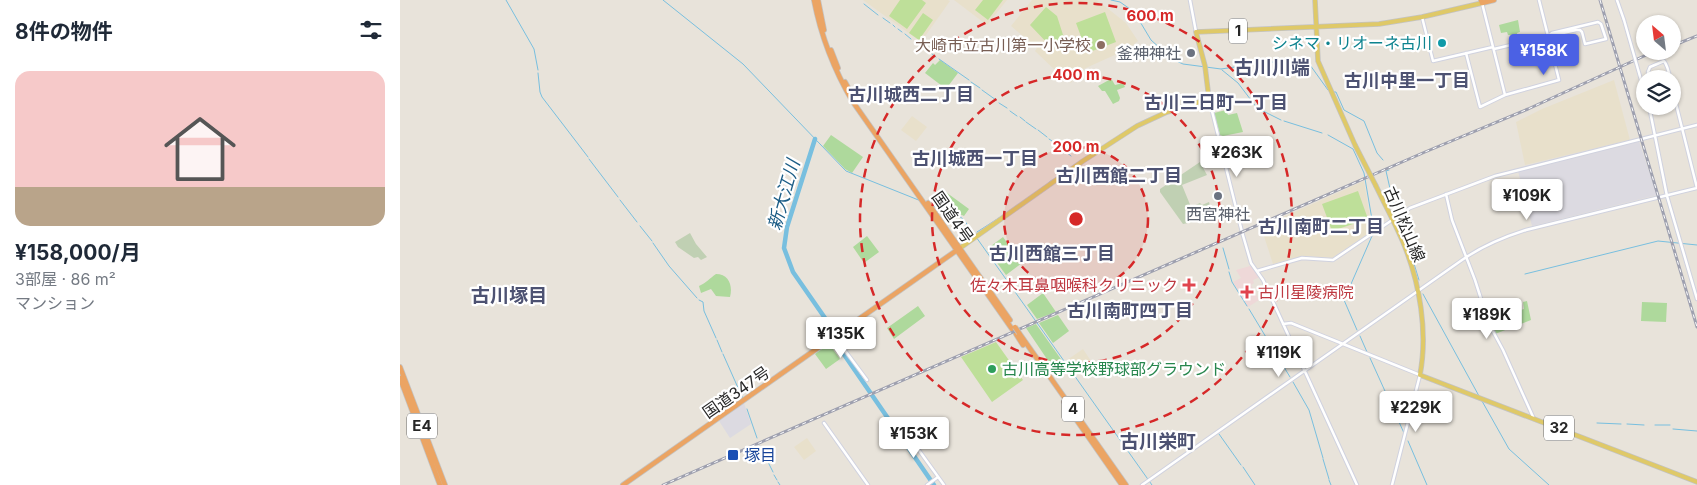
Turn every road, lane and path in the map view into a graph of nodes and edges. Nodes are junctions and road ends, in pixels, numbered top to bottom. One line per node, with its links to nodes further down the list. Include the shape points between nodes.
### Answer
1 (814, 0): 27 (highway, 国道4号 / 4, via 828,50 846,90)
2 (818, 0): 27 (highway, 国道4号 / 4, via 827,39 849,88)
3 (1190, 0): 11 (street)
4 (1315, 0): 10 (main road, 古川松山線)
5 (1494, 0): 8 (highway)
6 (1539, 0): 12 (street)
7 (1617, 0): 15 (street, bridge)
8 (1482, 1): 9 (main road); 13 (street)
9 (1422, 18): 10 (main road, via 1379,24); 14 (street, via 1433,60)
10 (1316, 26): 11 (main road, 1); 28 (main road, 古川松山線, bridge, via 1320,67)
11 (1196, 32): 18 (main road)
12 (1548, 36): 12 (street, via 1598,22 1606,39 1585,44 1580,30); 13 (street); 17 (street, via 1560,80)
13 (1493, 48): 14 (street); 17 (street)
14 (1466, 53): 17 (street, via 1480,107)
15 (1638, 70)
16 (1669, 73): 16 (street, via 1650,77 1648,72 1650,67 1664,61)
17 (1505, 96)
18 (1209, 99): 29 (main road, via 1167,112 1137,126); 31 (street, via 1236,213 1250,261)
19 (1651, 115): 23 (street)
20 (1679, 115): 22 (street)
21 (1697, 125): 22 (street)
22 (1682, 128): 23 (street); 24 (street)
23 (1654, 135): 25 (street, via 1505,172); 26 (street)
24 (1697, 188): 26 (street)
25 (1446, 194): 28 (street, via 1410,208); 30 (street, via 1452,220)
26 (1667, 196): 30 (street, via 1526,230 1498,240); 33 (street)
27 (926, 203): 29 (highway, 国道4号 / 4)
28 (1392, 220): 31 (street, via 1333,260 1302,258); 32 (main road, 古川松山線, via 1406,252)
29 (958, 249): 35 (highway, 国道4号 / 4, bridge); 36 (highway, 国道347号)
30 (1467, 257): 32 (street); 43 (street, via 1489,324)
31 (1257, 270): 34 (street)
32 (1417, 292): 37 (street); 40 (main road, 古川松山線, via 1423,330)
33 (1697, 299)
34 (1283, 324): 37 (street, via 1291,324); 39 (street)
35 (1018, 334): 54 (highway, 国道4号 / 4); 55 (highway, 国道4号 / 4)
36 (835, 337): 42 (street); 51 (highway, 国道347号)
37 (1342, 345): 39 (street); 40 (street)
38 (400, 367): 50 (highway, E4)
39 (1305, 370): 56 (street); 57 (street)
40 (1420, 376): 43 (main road, 32); 58 (street)
41 (400, 378): 49 (highway, E4)
42 (867, 380)
43 (1534, 419): 47 (main road, 32)
44 (824, 423): 52 (street)
45 (905, 431): 46 (street)
46 (936, 478): 48 (street); 53 (street)
47 (1697, 482)
48 (928, 484)
49 (440, 485)
50 (445, 485)
51 (623, 485)
52 (868, 485)
53 (944, 485)
54 (1122, 485)
55 (1126, 485)
56 (1142, 485)
57 (1357, 485)
58 (1392, 485)

